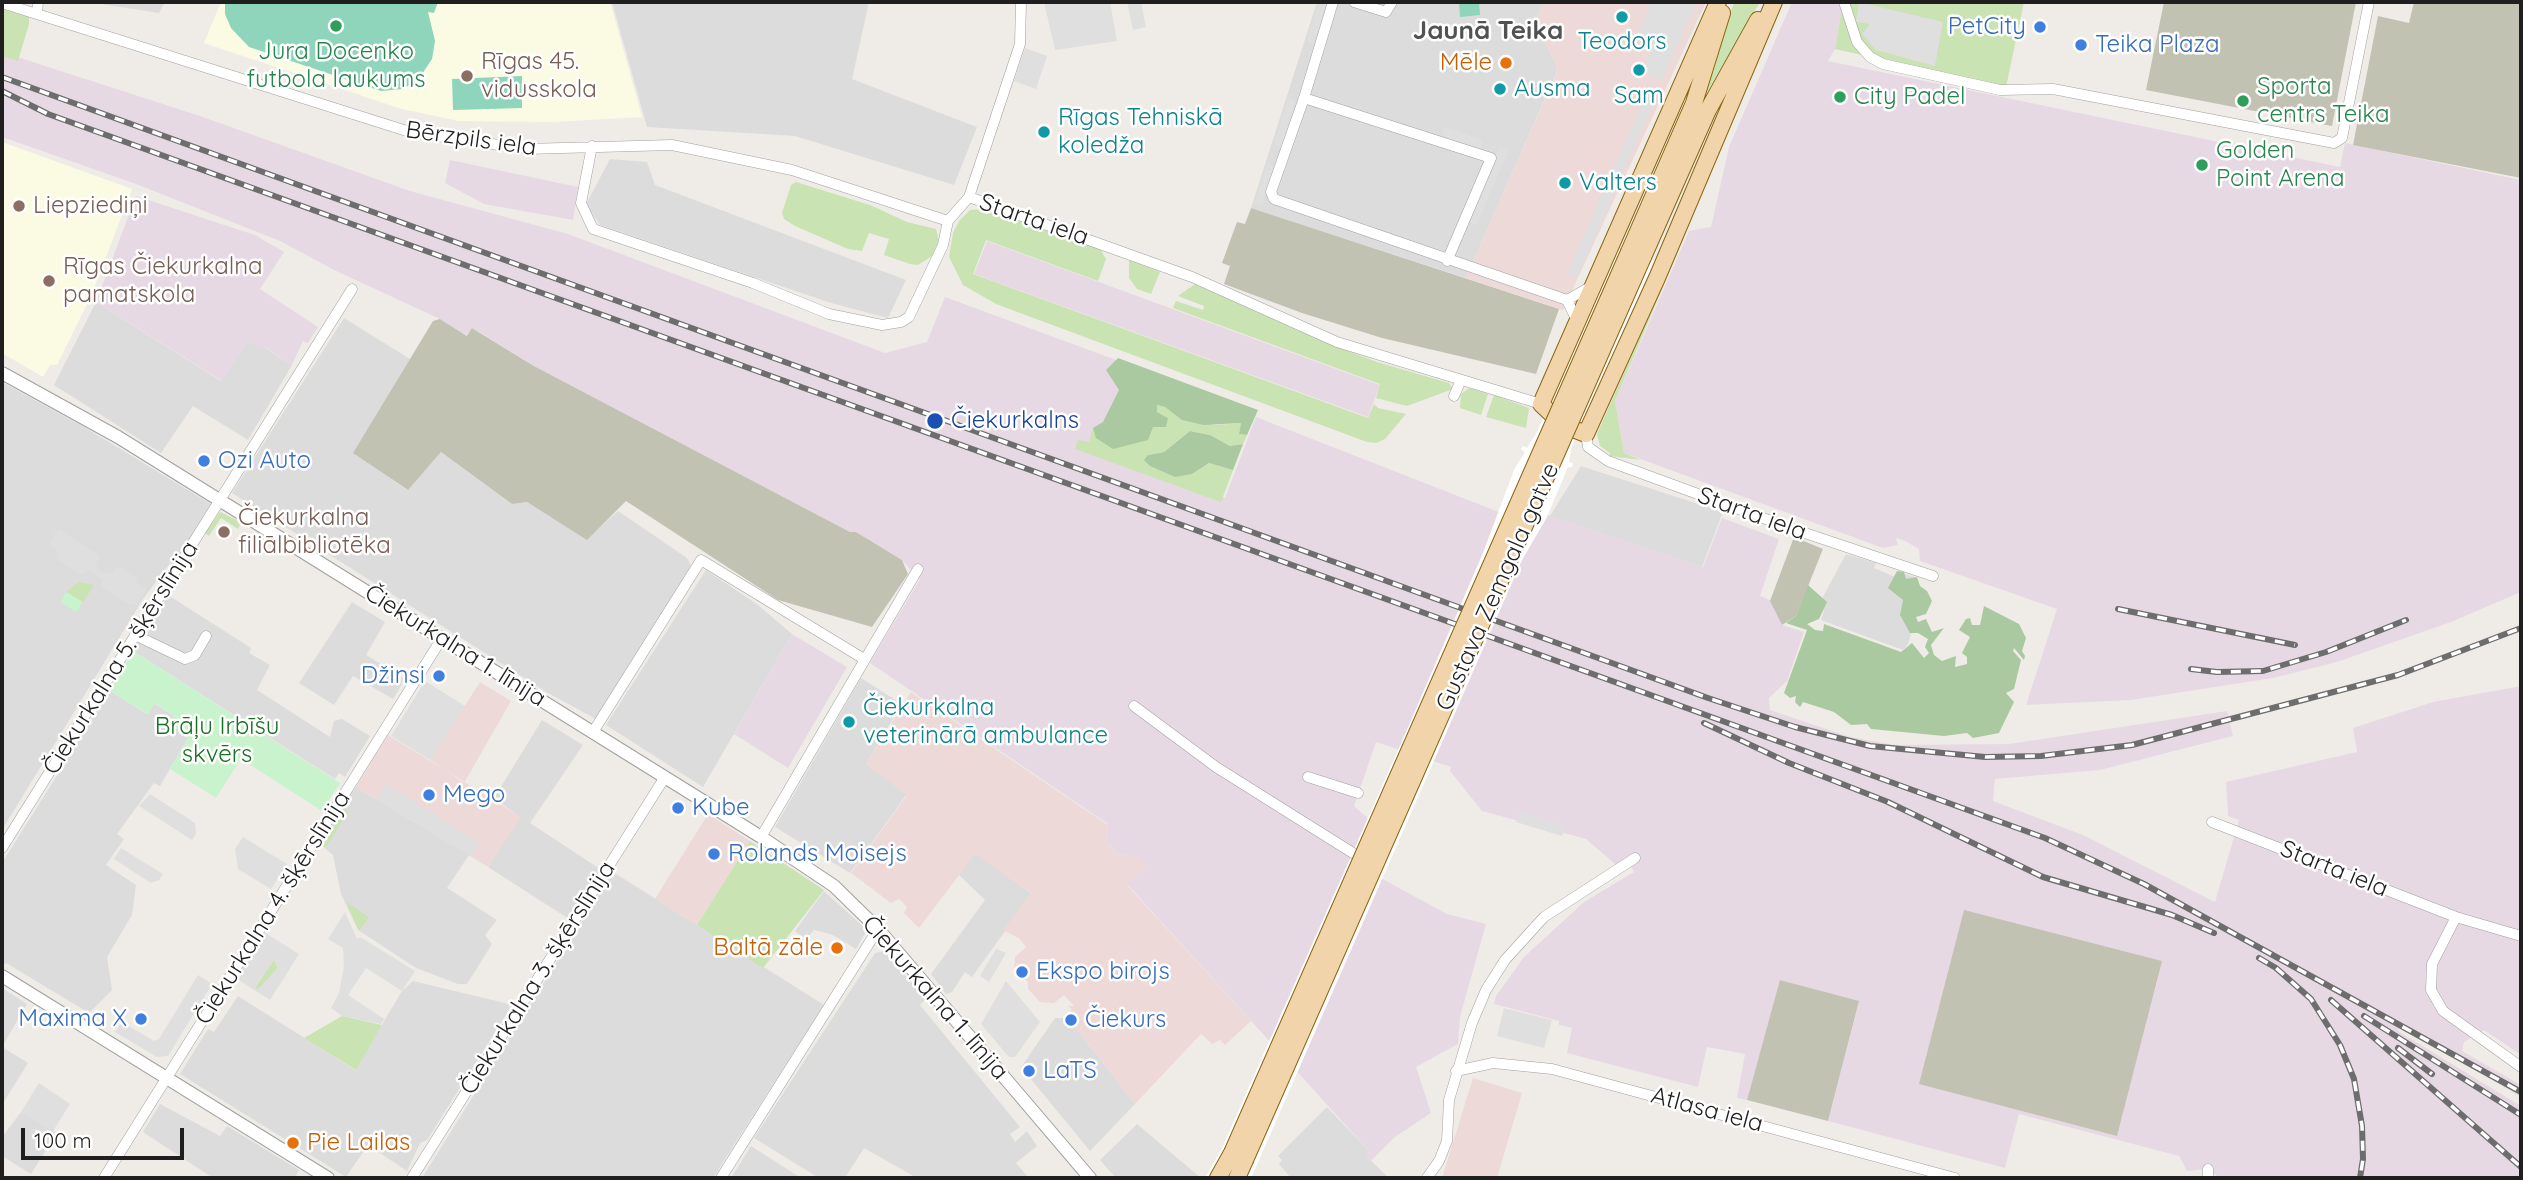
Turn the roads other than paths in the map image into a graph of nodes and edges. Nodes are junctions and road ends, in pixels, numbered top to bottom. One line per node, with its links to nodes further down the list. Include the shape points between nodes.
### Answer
1 (38, 2): 12 (street)
2 (1021, 2): 15 (street, via 1020,44)
3 (1333, 2): 13 (street)
4 (1354, 2): 5 (street, via 1386,12)
5 (1392, 2)
6 (1718, 2): 19 (main road)
7 (1726, 2): 17 (main road, Gustava Zemgala gatve, via 1694,103)
8 (1772, 2): 17 (main road, Gustava Zemgala gatve, via 1708,110); 27 (main road, via 1657,278)
9 (1844, 2): 10 (street, via 1857,42 1883,64 2000,90 2053,89 2334,143 2342,138)
10 (2369, 2)
11 (2, 3): 12 (street, Bērzpils iela)
12 (37, 14): 14 (street, Bērzpils iela, via 410,132 526,149)
13 (1304, 98): 18 (street, via 1271,192 1274,200); 18 (street, via 1491,158)
14 (592, 146): 16 (street, Bērzpils iela, via 672,145 704,151 792,170); 16 (street, Starta iela, via 581,203 593,229 852,320 892,325 909,317 943,245)
15 (969, 197): 16 (street, Starta iela); 24 (street, Starta iela, via 1192,277 1337,342)
16 (948, 222)
17 (1636, 255): 52 (main road, Gustava Zemgala gatve, bridge)
18 (1447, 261): 21 (street)
19 (1590, 287): 21 (street); 22 (main road)
20 (352, 289): 28 (street, Čiekurkalna 5. šķērslīnija)
21 (1567, 300): 22 (street)
22 (1577, 321): 26 (main road)
23 (2, 373): 28 (street, Čiekurkalna 1. līnija)
24 (1461, 380): 25 (street); 26 (street, Starta iela)
25 (1454, 396)
26 (1541, 404): 27 (main road, via 1563,425)
27 (1586, 434): 30 (street, Starta iela, via 1588,447 1608,461)
28 (220, 500): 31 (street, Čiekurkalna 5. šķērslīnija); 33 (street, Čiekurkalna 1. līnija)
29 (918, 569): 34 (street)
30 (1933, 576)
31 (135, 635): 32 (street, via 185,659 195,655); 42 (street, Čiekurkalna 5. šķērslīnija)
32 (206, 636)
33 (442, 638): 36 (street, Čiekurkalna 1. līnija); 51 (street, Čiekurkalna 4. šķērslīnija)
34 (864, 659): 36 (street, via 701,560); 41 (street)
35 (1134, 706): 44 (street, via 1227,774 1349,853)
36 (593, 732): 37 (street, Čiekurkalna 1. līnija)
37 (665, 777): 41 (street, Čiekurkalna 1. līnija); 55 (street, Čiekurkalna 3. šķērslīnija)
38 (1308, 777): 39 (street)
39 (1358, 793)
40 (2212, 822): 45 (street, Starta iela)
41 (761, 837): 46 (street, Čiekurkalna 1. līnija, via 838,890)
42 (2, 848)
43 (1635, 858): 50 (street, via 1544,917 1506,960 1486,990)
44 (1381, 867)
45 (2456, 917): 47 (street, Starta iela); 49 (street, via 2432,964 2431,990 2443,1011)
46 (878, 929): 56 (street); 57 (street, Čiekurkalna 1. līnija)
47 (2521, 936)
48 (2, 976): 51 (street)
49 (2521, 1067)
50 (1456, 1071): 60 (street, via 1447,1141); 61 (street, Atlasa iela, via 1493,1063 1552,1069)
51 (167, 1079): 53 (street, Čiekurkalna 4. šķērslīnija); 54 (street)
52 (1239, 1157): 58 (main road); 59 (main road)
53 (104, 1178)
54 (328, 1178)
55 (412, 1178)
56 (721, 1178)
57 (1090, 1178)
58 (1220, 1178)
59 (1238, 1178)
60 (1427, 1178)
61 (1955, 1178)

